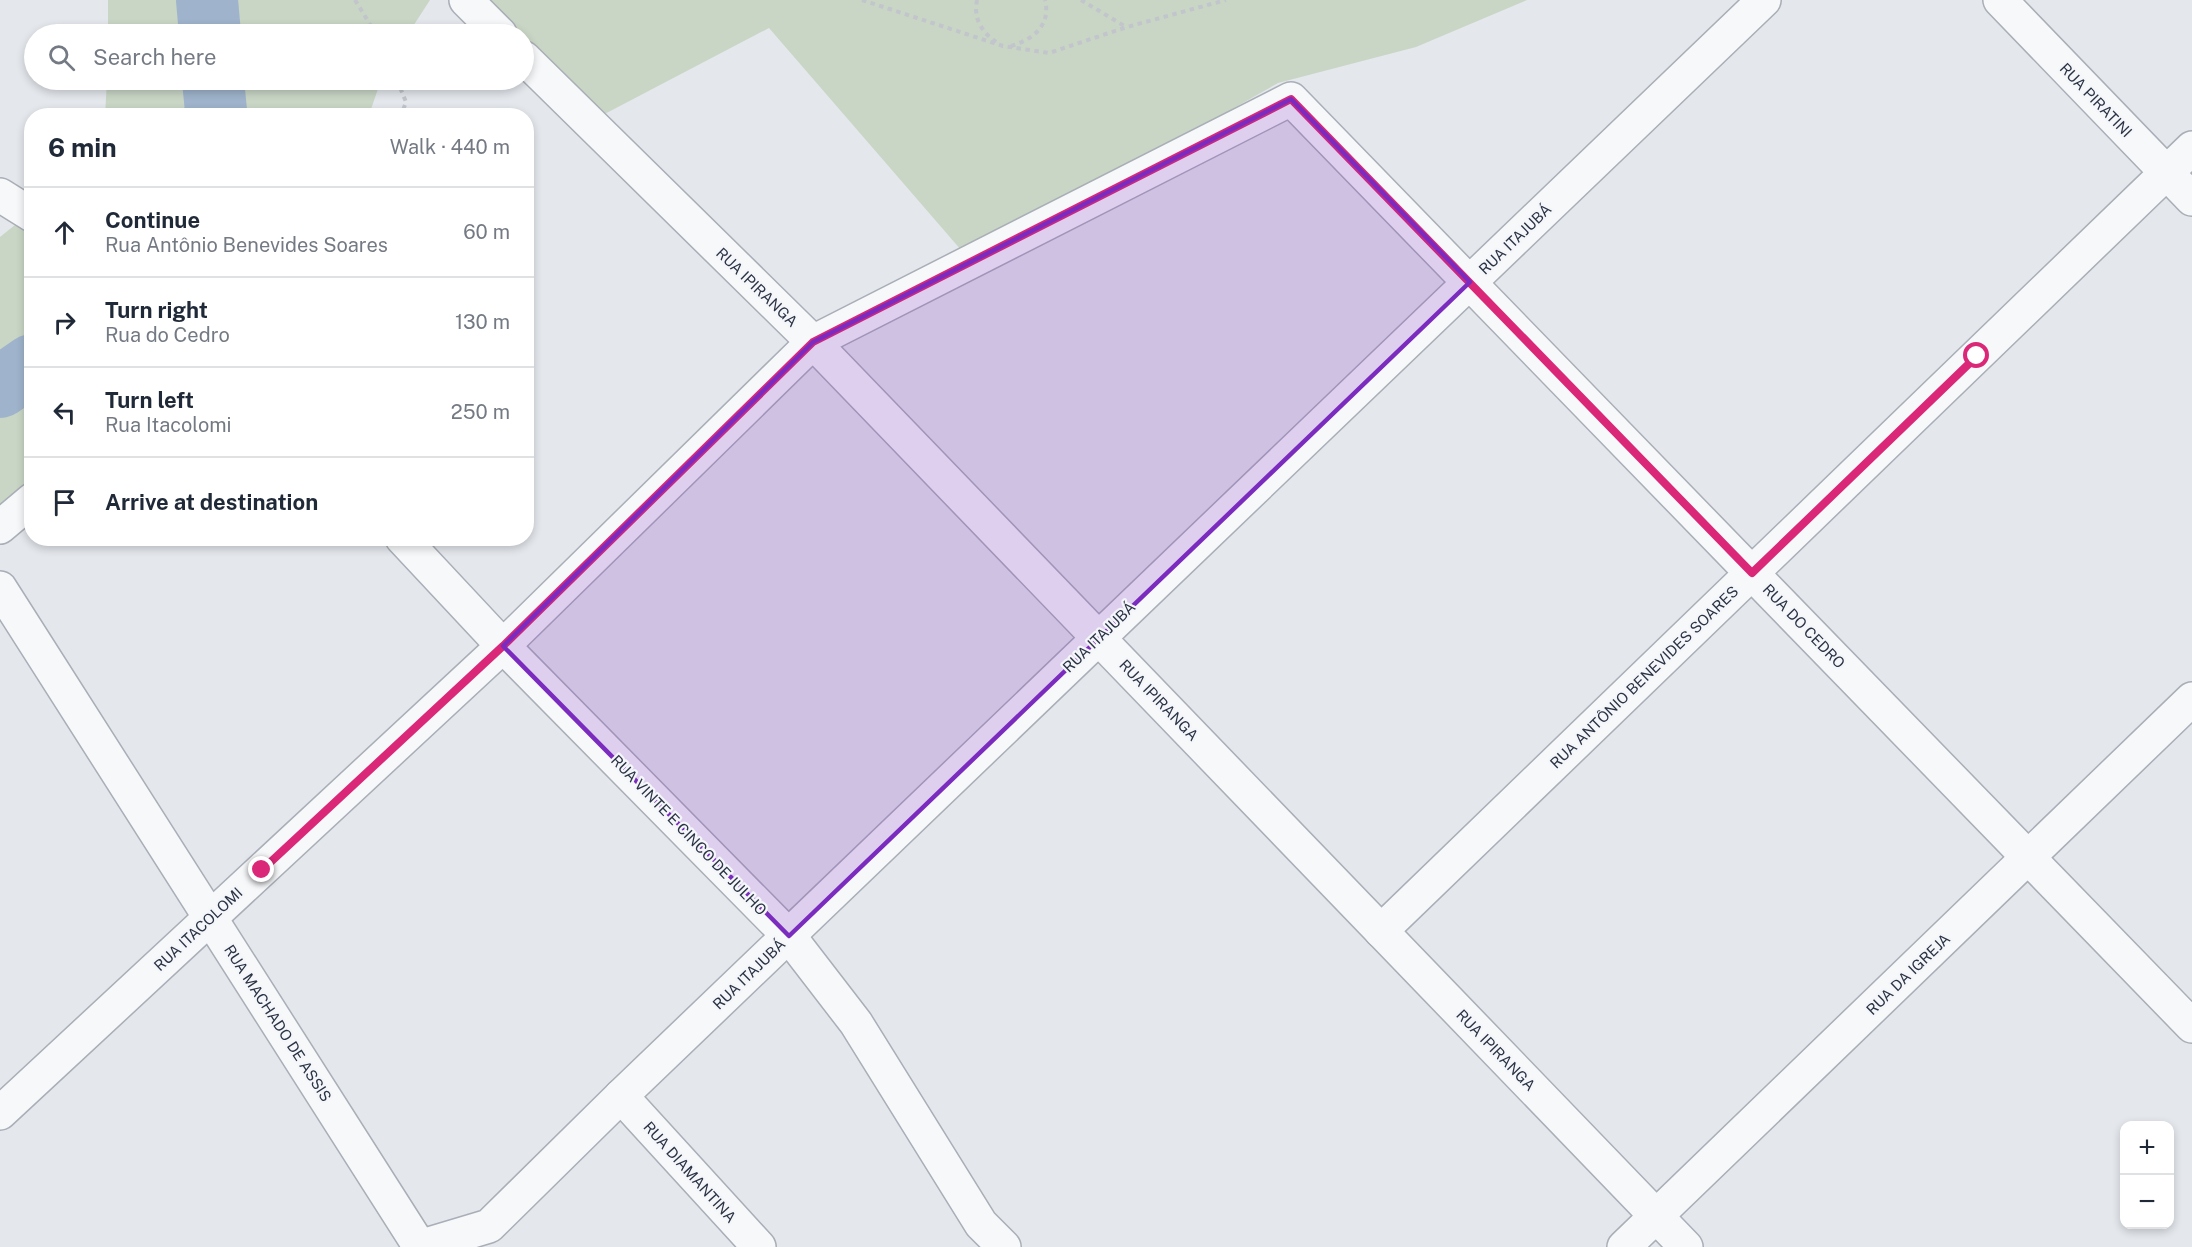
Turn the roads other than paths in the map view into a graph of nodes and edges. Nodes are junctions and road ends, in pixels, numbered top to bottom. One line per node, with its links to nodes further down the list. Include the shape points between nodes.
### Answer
1 (466, 0): 4 (street)
2 (1764, 0): 12 (street, RUA ITAJUBÁ)
3 (2000, 0): 8 (street, RUA PIRATINI)
4 (490, 24)
5 (534, 68): 13 (street, RUA IPIRANGA)
6 (1291, 99): 12 (street, RUA DO CEDRO); 13 (street, RUA ITACOLOMI)
7 (2192, 148): 8 (street, RUA ANTÔNIO BENEVIDES SOARES)
8 (2166, 173): 10 (street, RUA PIRATINI); 17 (street, RUA ANTÔNIO BENEVIDES SOARES)
9 (0, 195): 11 (street)
10 (2192, 199)
11 (24, 210)
12 (1470, 282): 17 (street, RUA DO CEDRO); 19 (street, RUA ITAJUBÁ)
13 (813, 342): 19 (street, RUA IPIRANGA); 20 (street, RUA ITACOLOMI)
14 (24, 507): 15 (street)
15 (0, 527)
16 (409, 546): 20 (street, RUA VINTE E CINCO DE JULHO)
17 (1752, 573): 22 (street, RUA DO CEDRO); 24 (street, RUA ANTÔNIO BENEVIDES SOARES)
18 (0, 588): 23 (street, RUA MACHADO DE ASSIS)
19 (1099, 638): 24 (street, RUA IPIRANGA); 25 (street, RUA ITAJUBÁ)
20 (503, 646): 23 (street, RUA ITACOLOMI); 25 (street, RUA VINTE E CINCO DE JULHO)
21 (2192, 699): 22 (street, RUA DA IGREJA)
22 (2029, 857): 26 (street, RUA DO CEDRO); 29 (street, RUA DA IGREJA)
23 (210, 918): 28 (street, RUA ITACOLOMI); 30 (street, RUA MACHADO DE ASSIS)
24 (1382, 931): 29 (street, RUA IPIRANGA)
25 (789, 936): 27 (street, RUA ITAJUBÁ); 32 (street, RUA VINTE E CINCO DE JULHO, via 856,1023 981,1224)
26 (2192, 1026)
27 (621, 1096): 30 (street, RUA ITAJUBÁ, via 489,1226); 31 (street, RUA DIAMANTINA)
28 (0, 1113)
29 (1657, 1217): 33 (street, RUA DA IGREJA); 34 (street, RUA IPIRANGA)
30 (419, 1247)
31 (759, 1247)
32 (1004, 1247)
33 (1624, 1247)
34 (1686, 1247)

